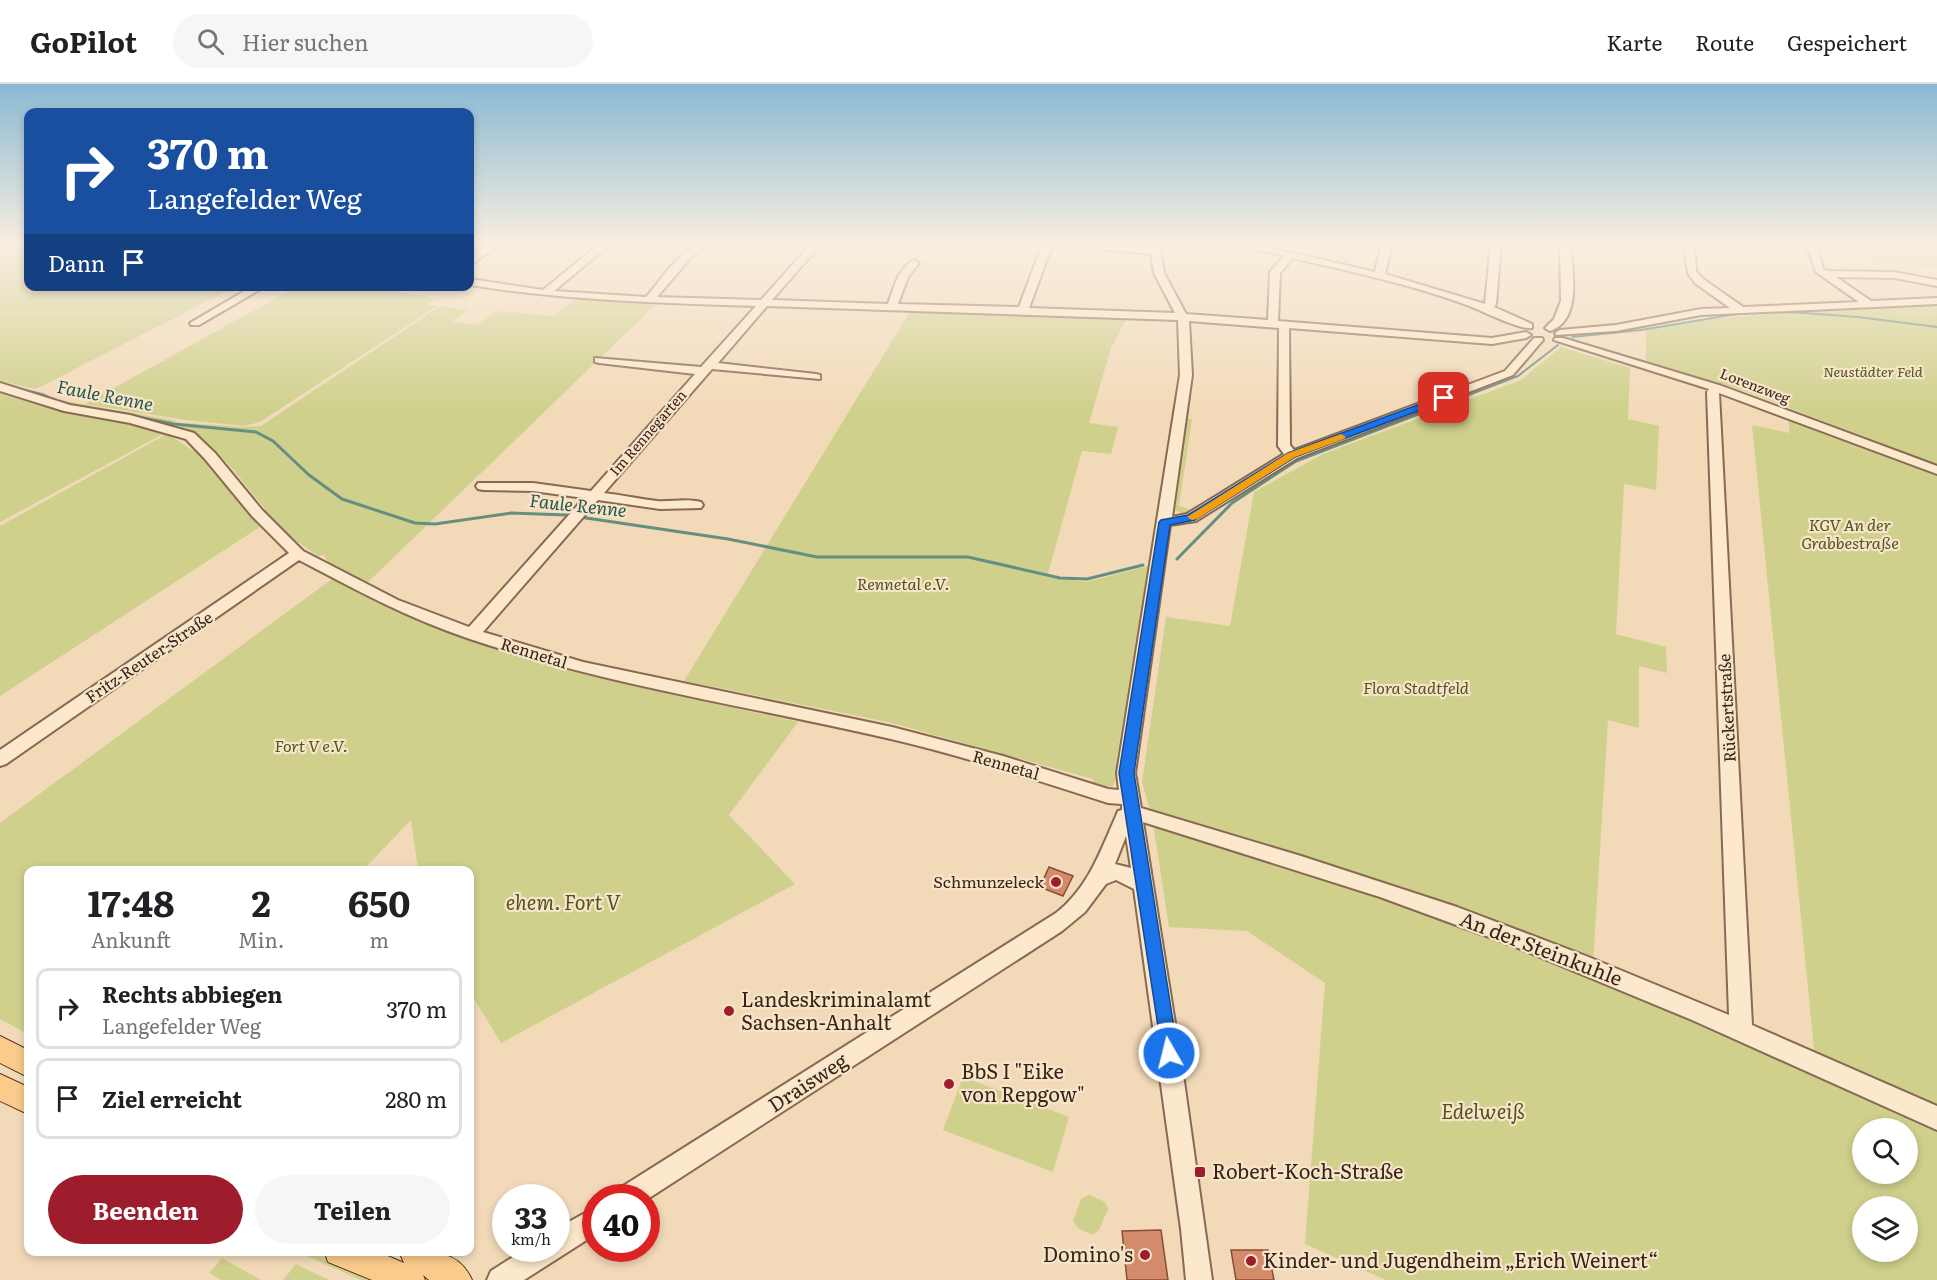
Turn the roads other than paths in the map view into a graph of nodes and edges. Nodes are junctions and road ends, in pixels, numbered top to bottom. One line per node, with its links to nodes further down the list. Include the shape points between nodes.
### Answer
1 (238, 299): 22 (street)
2 (620, 299): 13 (street)
3 (768, 299): 15 (street, Im Rennegarten)
4 (895, 299): 17 (street)
5 (1027, 299): 20 (street)
6 (1173, 299): 21 (street)
7 (1277, 299): 23 (street)
8 (1452, 299): 18 (street, Lorenzweg)
9 (1491, 299): 18 (street)
10 (1566, 299): 25 (street)
11 (1724, 299): 19 (street)
12 (1861, 299): 16 (street)
13 (648, 301): 15 (street)
14 (1937, 301): 16 (street)
15 (763, 304): 17 (street); 27 (street, Im Rennegarten)
16 (1869, 304): 19 (street)
17 (892, 307): 20 (street)
18 (1486, 309): 24 (street, Lorenzweg)
19 (1738, 309): 25 (street)
20 (1023, 310): 21 (street)
21 (1182, 316): 23 (street); 36 (street, via 1186,375)
22 (195, 323)
23 (1278, 323): 24 (street, via 1483,341); 31 (street, via 1284,446)
24 (1530, 334): 25 (street, Lorenzweg); 25 (street, Lorenzweg); 31 (street, via 1509,374)
25 (1556, 334): 30 (street, Lorenzweg)
26 (599, 360): 27 (street, Im Rennegarten)
27 (706, 368): 28 (street, Im Rennegarten); 34 (street, Im Rennegarten)
28 (816, 377)
29 (0, 387): 37 (street, Rennetal, via 68,408 190,436)
30 (1718, 388): 32 (street, Lorenzweg); 43 (street, Rückertstraße, via 1713,392)
31 (1292, 455): 36 (street, via 1191,518)
32 (1937, 470)
33 (483, 486): 34 (street, Im Rennegarten, via 533,487)
34 (594, 496): 35 (street, Im Rennegarten, via 660,505); 38 (street, Im Rennegarten)
35 (696, 505)
36 (1165, 522): 40 (street, via 1127,758)
37 (298, 554): 38 (street, Rennetal, via 393,603); 39 (street, Fritz-Reuter-Straße)
38 (472, 634): 40 (street, Rennetal, via 582,667 892,733 1003,763)
39 (0, 759)
40 (1131, 806): 41 (street, Draisweg); 42 (street); 43 (street, An der Steinkuhle, via 1143,815 1455,915)
41 (1098, 880): 42 (street, via 1122,872); 49 (street, Draisweg, via 1078,906 1055,925)
42 (1145, 887): 56 (street)
43 (1742, 1030): 48 (street, An der Steinkuhle)
44 (0, 1049): 45 (main road)
45 (24, 1062)
46 (0, 1087): 47 (main road)
47 (24, 1099)
48 (1937, 1118)
49 (649, 1184)
50 (351, 1256): 53 (main road)
51 (421, 1256): 54 (main road)
52 (528, 1262): 55 (street)
53 (409, 1280)
54 (456, 1280)
55 (500, 1280)
56 (1199, 1280)

